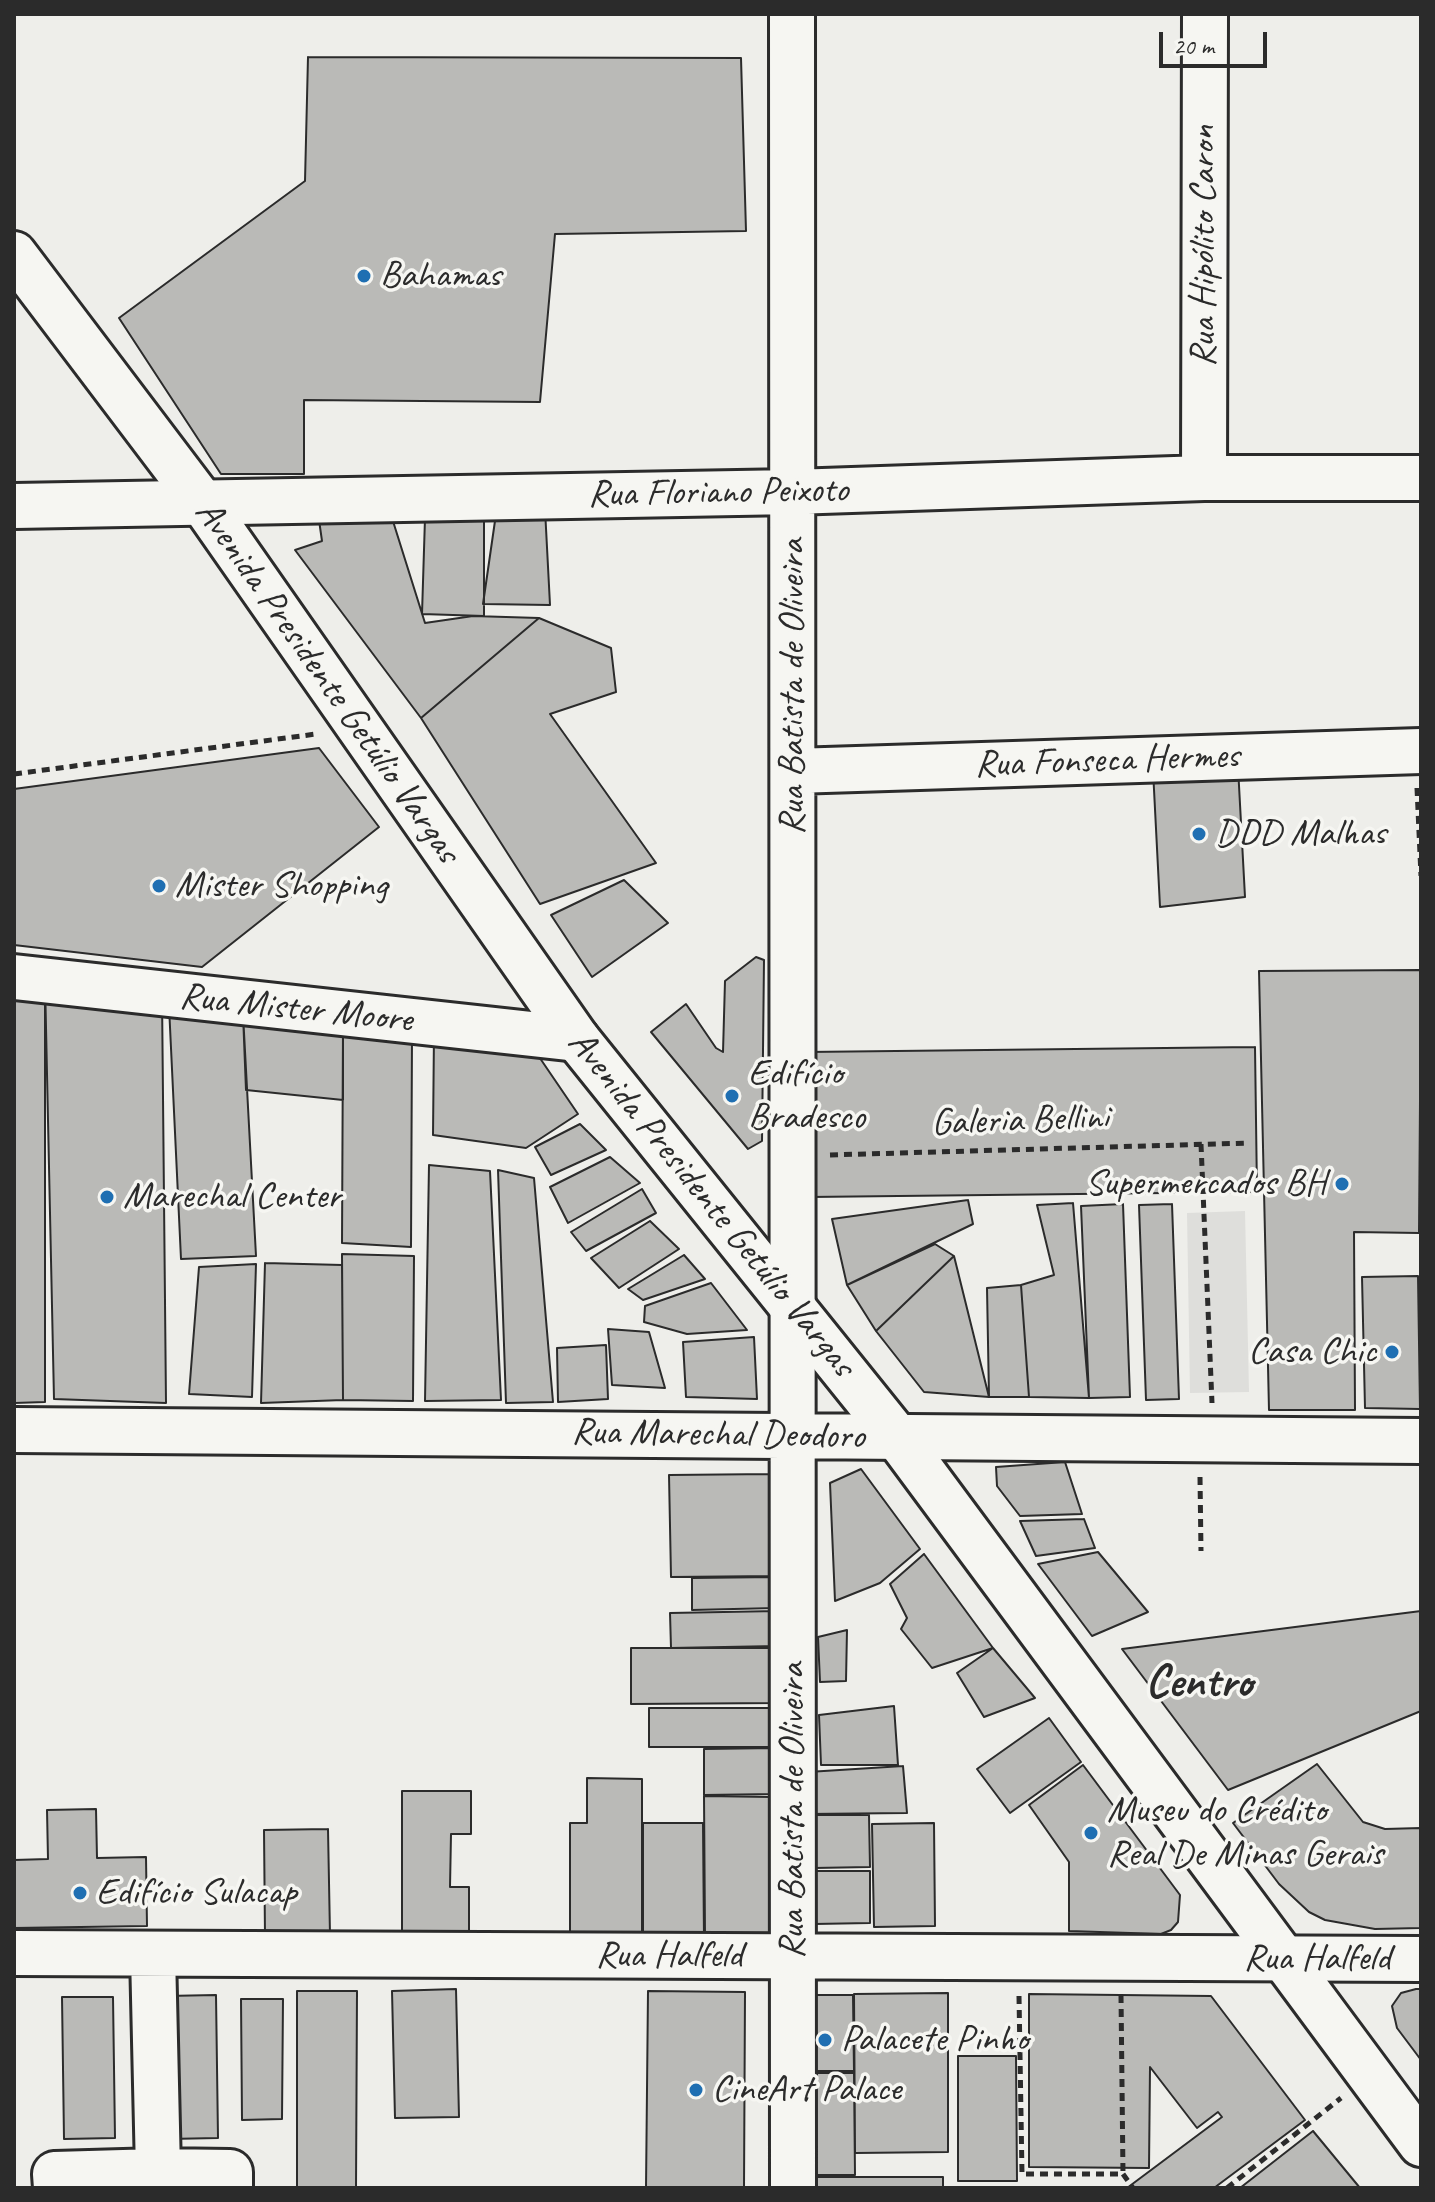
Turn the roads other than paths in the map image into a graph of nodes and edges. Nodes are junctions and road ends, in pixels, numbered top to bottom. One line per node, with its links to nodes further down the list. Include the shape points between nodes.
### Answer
1 (792, 14): 6 (street, Rua Batista de Oliveira)
2 (1205, 14): 4 (street, Rua Hipólito Caron)
3 (14, 254): 7 (street, Avenida Presidente Getúlio Vargas)
4 (1204, 478): 5 (street, Rua Floriano Peixoto); 6 (street, Rua Floriano Peixoto)
5 (1421, 478)
6 (793, 492): 7 (street, Rua Floriano Peixoto); 10 (street, Rua Batista de Oliveira)
7 (204, 505): 8 (street, Rua Floriano Peixoto); 12 (street, Avenida Presidente Getúlio Vargas)
8 (14, 506)
9 (1418, 751): 10 (street, Rua Fonseca Hermes)
10 (794, 771): 13 (street, Rua Batista de Oliveira)
11 (14, 977): 12 (street, Rua Mister Moore)
12 (577, 1039): 13 (street, Avenida Presidente Getúlio Vargas)
13 (794, 1311): 15 (street, Rua Batista de Oliveira); 16 (street, Avenida Presidente Getúlio Vargas)
14 (14, 1430): 15 (street, Rua Marechal Deodoro)
15 (794, 1434): 16 (street, Rua Marechal Deodoro); 20 (street, Rua Batista de Oliveira)
16 (897, 1437): 17 (street, Rua Marechal Deodoro); 21 (street, Avenida Presidente Getúlio Vargas)
17 (1421, 1441)
18 (14, 1953): 19 (street, Rua Halfeld)
19 (153, 1954): 20 (street, Rua Halfeld); 24 (street)
20 (793, 1957): 21 (street, Rua Halfeld); 27 (street, Rua Batista de Oliveira)
21 (1284, 1959): 22 (street, Rua Halfeld); 23 (street, Avenida Presidente Getúlio Vargas)
22 (1421, 1959)
23 (1421, 2144)
24 (158, 2171): 25 (street); 26 (street)
25 (230, 2180)
26 (56, 2181)
27 (793, 2188)

